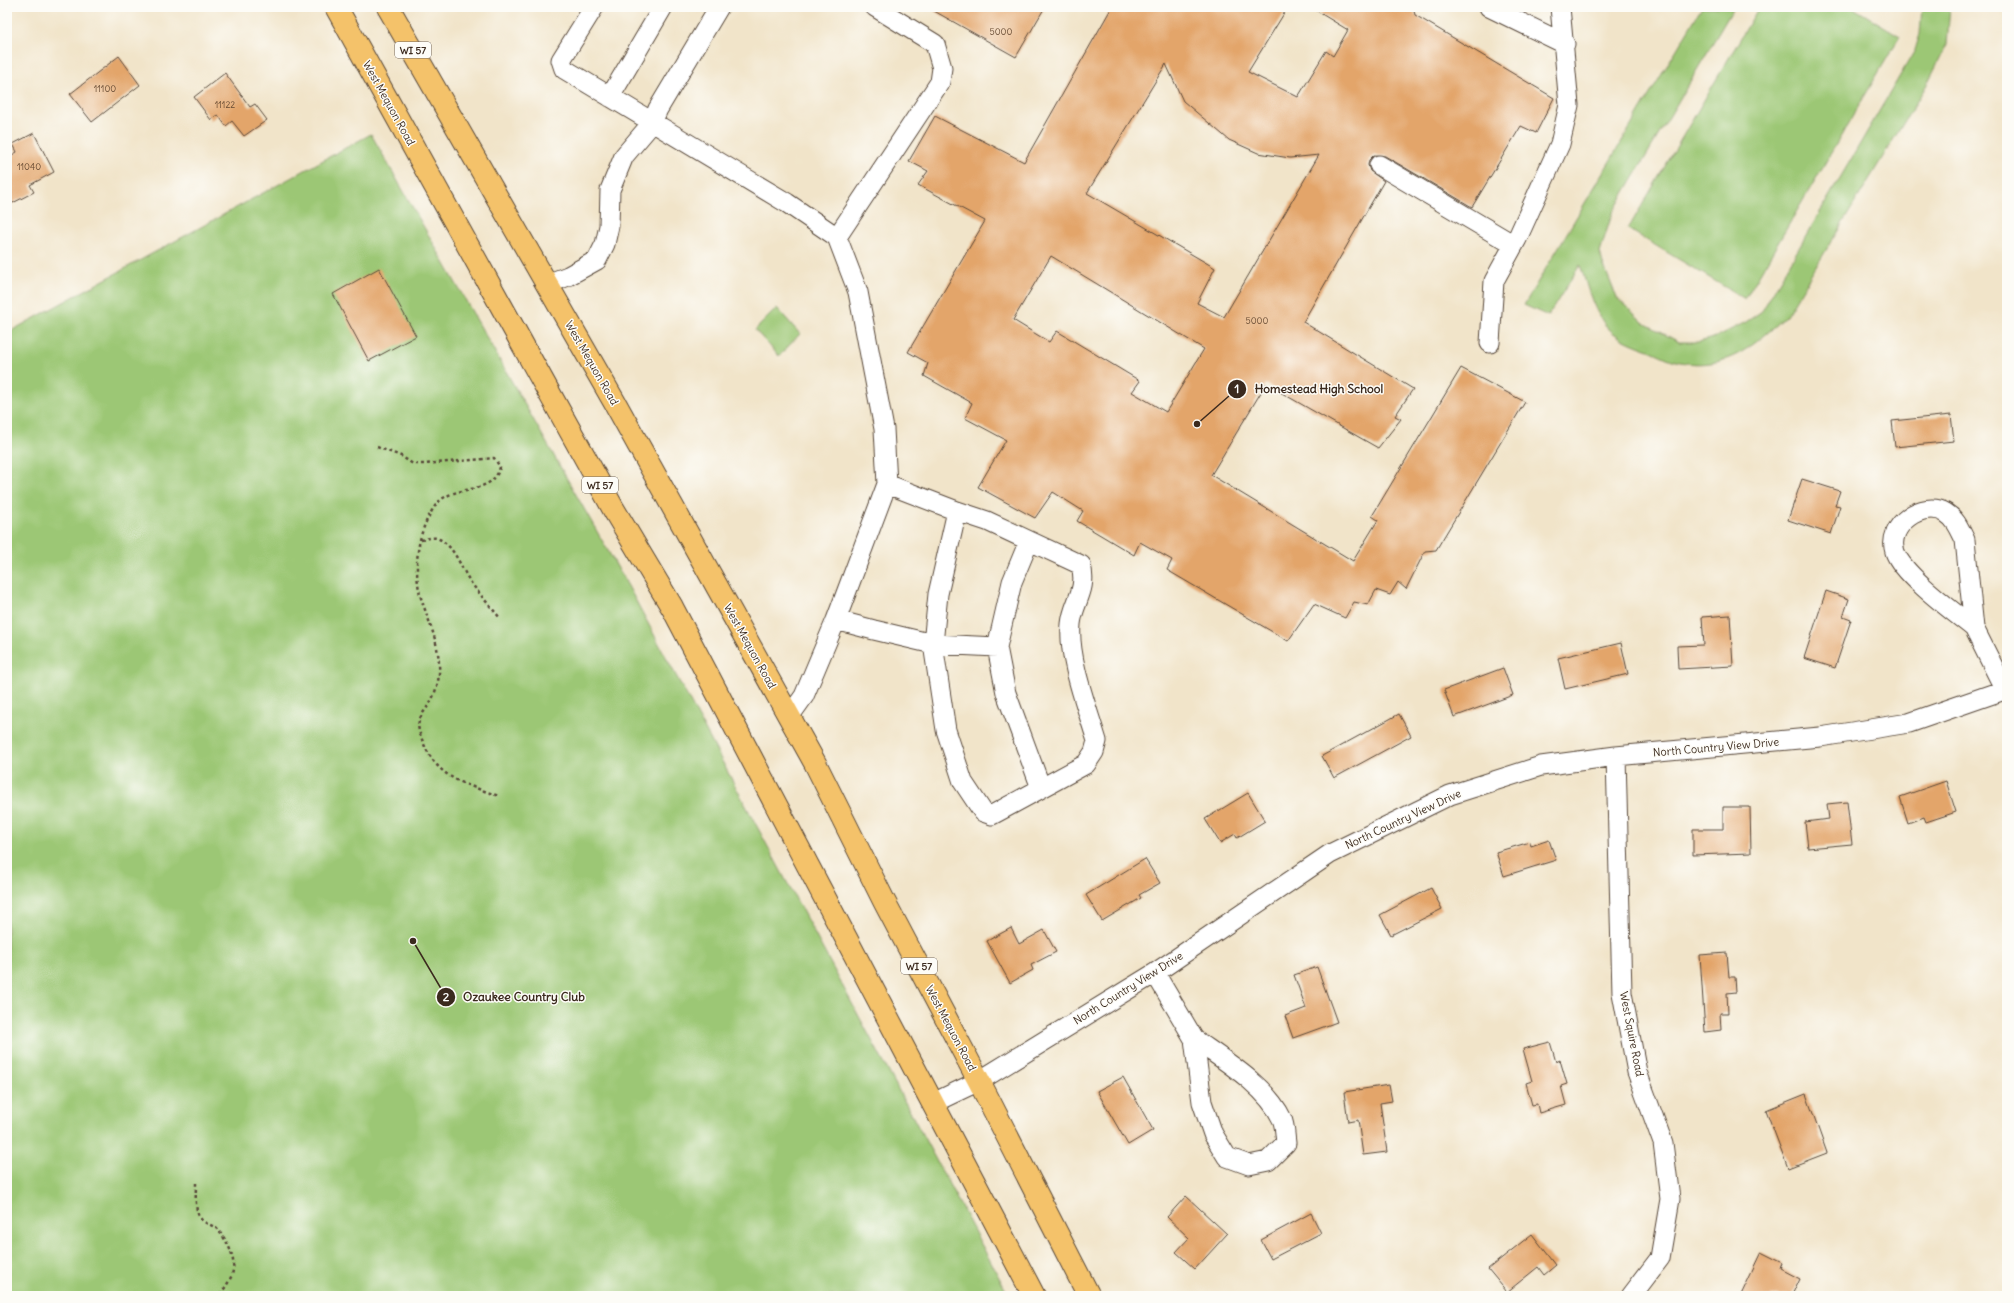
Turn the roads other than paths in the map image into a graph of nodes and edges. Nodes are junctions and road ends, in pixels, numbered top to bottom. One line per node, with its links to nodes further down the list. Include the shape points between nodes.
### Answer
1 (336, 7): 31 (main road, West Mequon Road / WI 57, via 614,510 672,607)
2 (388, 7): 15 (main road, West Mequon Road / WI 57)
3 (594, 7): 10 (street, via 561,60 564,69)
4 (663, 7): 10 (street)
5 (718, 7): 11 (street)
6 (875, 7): 13 (street, via 935,44 942,68 940,82)
7 (1489, 7): 9 (street)
8 (1560, 7): 9 (street)
9 (1565, 44): 14 (street, via 1570,105 1560,144)
10 (610, 97): 11 (street)
11 (652, 123): 13 (street, via 787,203); 15 (street, via 624,156 610,190 609,226 605,244 597,260)
12 (1379, 165): 14 (street)
13 (837, 238): 17 (street, via 858,292 884,429)
14 (1514, 246): 16 (street, via 1494,282)
15 (547, 284): 25 (main road, West Mequon Road / WI 57)
16 (1490, 343)
17 (887, 484): 18 (street); 20 (street)
18 (957, 511): 19 (street, via 987,521); 22 (street, via 938,594)
19 (1029, 541): 23 (street, via 1012,582); 27 (street, via 1081,565 1084,577 1071,623 1073,655 1097,741 1094,752 1086,764)
20 (836, 620): 22 (street); 25 (street, via 804,696)
21 (1974, 628): 21 (street, via 1965,540 1954,519 1939,510 1929,509 1908,517 1895,533 1895,552 1899,559 1914,577); 24 (street)
22 (933, 644): 23 (street); 27 (street, via 946,730 963,782 983,812 992,815)
23 (997, 647): 27 (street, via 1006,693)
24 (2006, 689): 26 (street, North Country View Drive, via 1908,723 1820,737)
25 (789, 717): 30 (main road, West Mequon Road / WI 57)
26 (1616, 756): 28 (street, North Country View Drive, via 1541,766 1450,794 1330,854); 34 (street, West Squire Road, via 1622,993 1637,1072 1663,1143 1670,1199 1660,1258)
27 (1041, 788)
28 (1155, 973): 29 (street); 30 (street, North Country View Drive)
29 (1194, 1039): 29 (street, via 1237,1069 1265,1094 1282,1119 1286,1143 1268,1161 1249,1165 1228,1157 1213,1134 1202,1102)
30 (979, 1081): 31 (street, North Country View Drive); 33 (main road, West Mequon Road / WI 57)
31 (933, 1103): 32 (main road, West Mequon Road / WI 57)
32 (1034, 1296)
33 (1089, 1296)
34 (1631, 1296)

